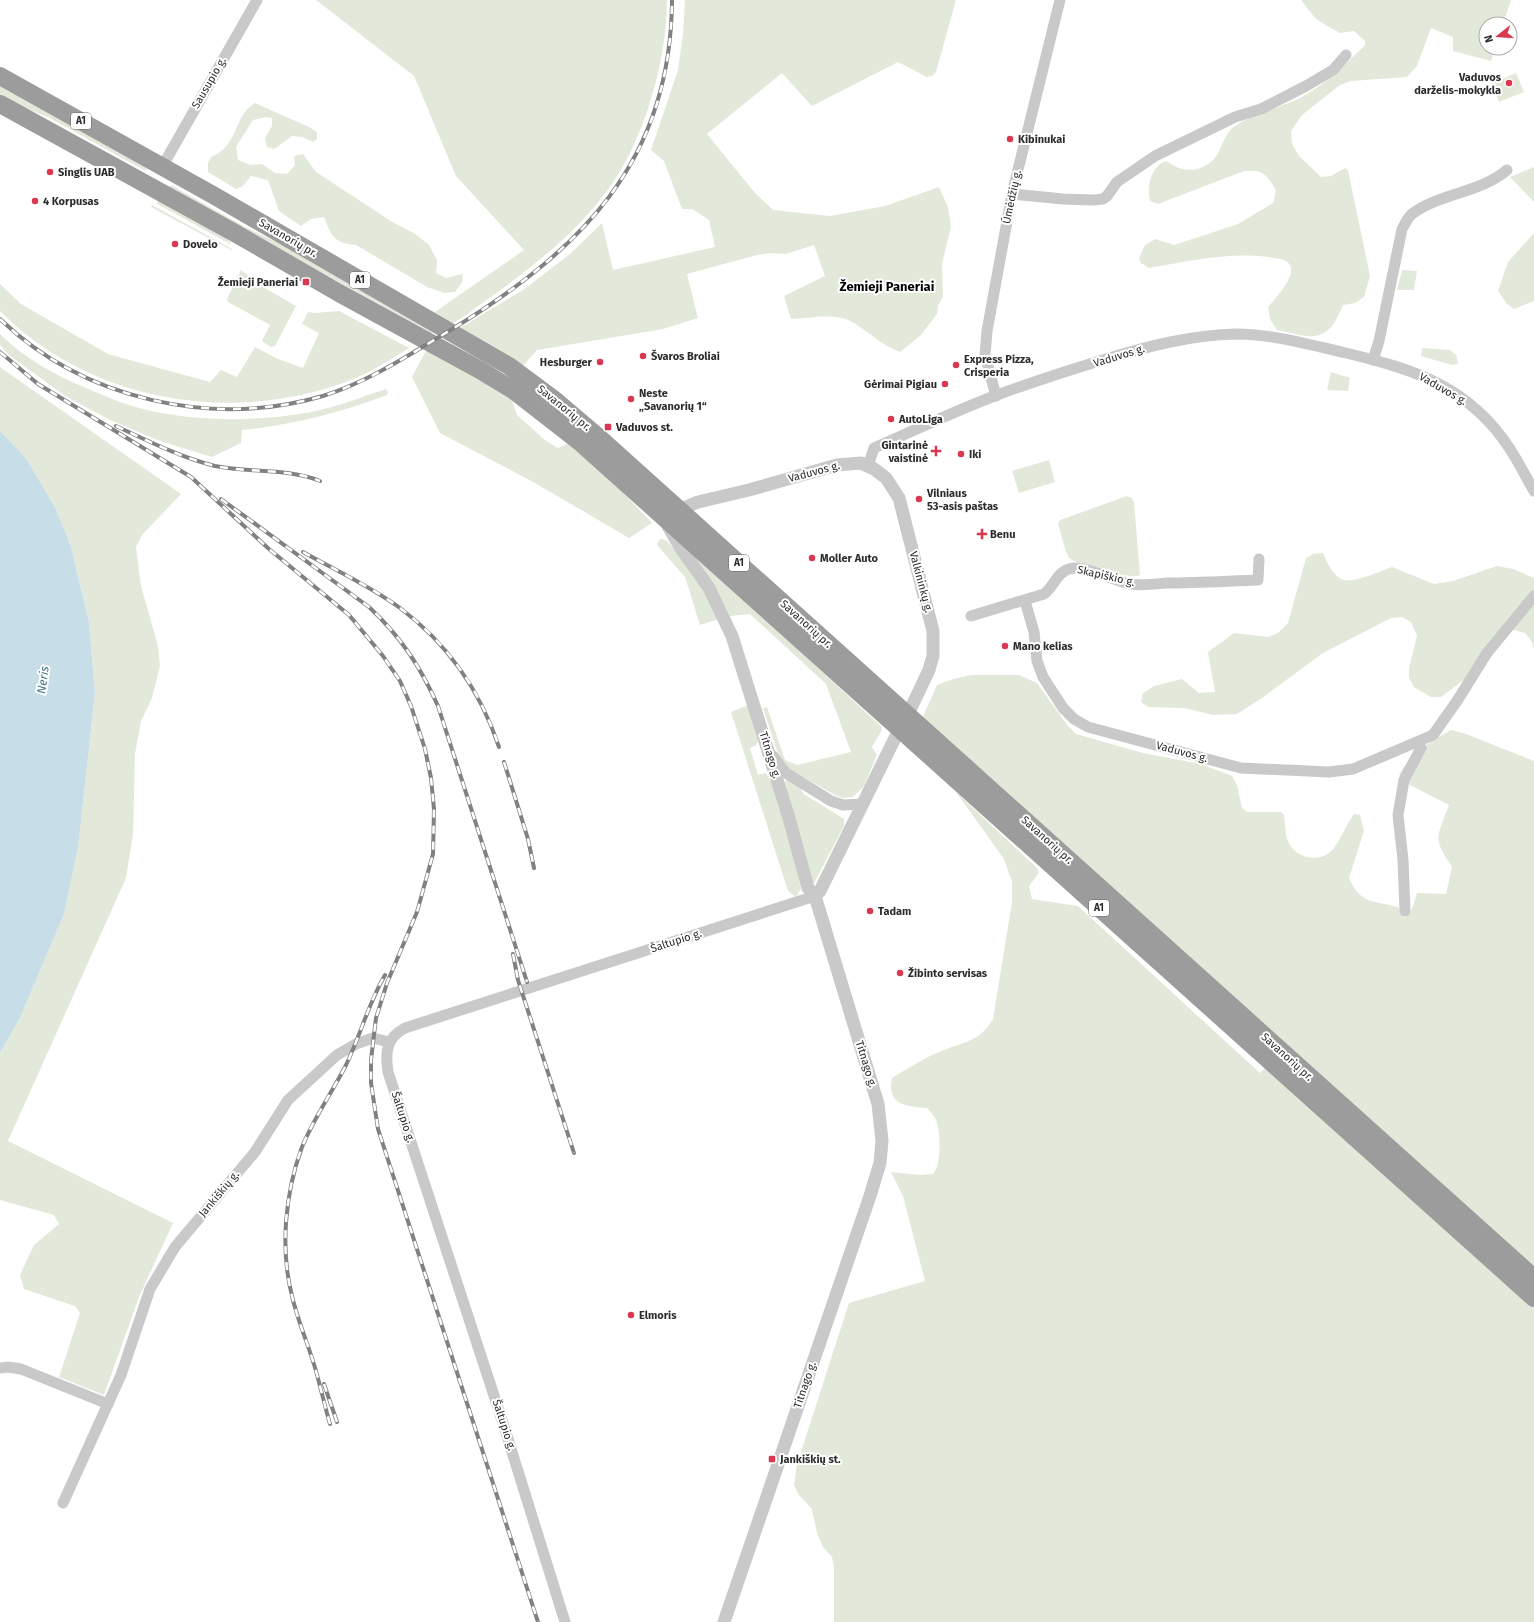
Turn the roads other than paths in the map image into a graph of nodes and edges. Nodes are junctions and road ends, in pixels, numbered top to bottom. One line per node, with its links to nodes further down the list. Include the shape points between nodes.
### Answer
1 (257, 0): 6 (street, Sausupio g.)
2 (1060, 0): 9 (street, Ūmėdžių g.)
3 (1346, 54): 9 (street, via 1333,70 1306,86 1155,156 1117,182 1103,199 1063,199)
4 (0, 76): 6 (highway, Savanorių pr. / A1)
5 (0, 104): 8 (highway, Savanorių pr. / A1)
6 (162, 167): 8 (highway); 14 (highway, Savanorių pr. / A1, via 509,366 584,425)
7 (1507, 170): 10 (street, via 1484,184 1411,215 1402,229)
8 (151, 187): 14 (highway, Savanorių pr. / A1, via 513,390)
9 (1012, 194): 11 (street, Ūmėdžių g., via 985,347)
10 (1373, 360): 11 (street, Vaduvos g., via 1278,338 1238,334 1193,337 1163,342); 13 (street, Vaduvos g., via 1415,372 1461,397 1475,408 1510,449)
11 (996, 396): 12 (street, Vaduvos g., via 874,448)
12 (868, 466): 14 (street, Vaduvos g., via 854,463 837,465 698,502); 19 (street, Valkininkų g., via 886,478 899,498 934,631 933,656 929,670)
13 (1534, 491)
14 (672, 514): 22 (street, Titnago g., via 680,547 721,610 732,636); 27 (highway, Savanorių pr. / A1); 28 (highway, Savanorių pr. / A1)
15 (1259, 559): 17 (street, Skapiškio g., via 1258,580 1131,584 1086,570 1067,569 1059,575 1050,590)
16 (1534, 596): 21 (street, Vaduvos g., via 1487,653 1433,735)
17 (1025, 601): 18 (street, Skapiškio g.); 21 (street, Vaduvos g., via 1034,632 1036,661 1043,677 1063,708 1074,719 1088,727 1241,768 1258,770 1339,772 1353,769)
18 (971, 616)
19 (911, 708)
20 (896, 736): 23 (street)
21 (1419, 742): 25 (street, via 1421,748 1404,780 1398,815)
22 (768, 749): 23 (street, via 781,769 831,801 843,805); 24 (street, Titnago g., via 808,888)
23 (864, 804): 24 (street, via 820,891)
24 (815, 896): 26 (street, Šaltupio g., via 405,1028); 33 (street, Titnago g., via 878,1104 882,1142 880,1163)
25 (1405, 911)
26 (389, 1042): 30 (street, Jankiškių g., via 373,1038 356,1044 337,1055 288,1100 255,1152 191,1226 163,1266 150,1289 121,1375); 32 (street, Šaltupio g., via 386,1057 388,1072)
27 (1534, 1278)
28 (1534, 1298)
29 (0, 1368): 30 (street, via 20,1369)
30 (108, 1404): 31 (street, Jankiškių g.)
31 (63, 1503)
32 (565, 1622)
33 (724, 1622)

